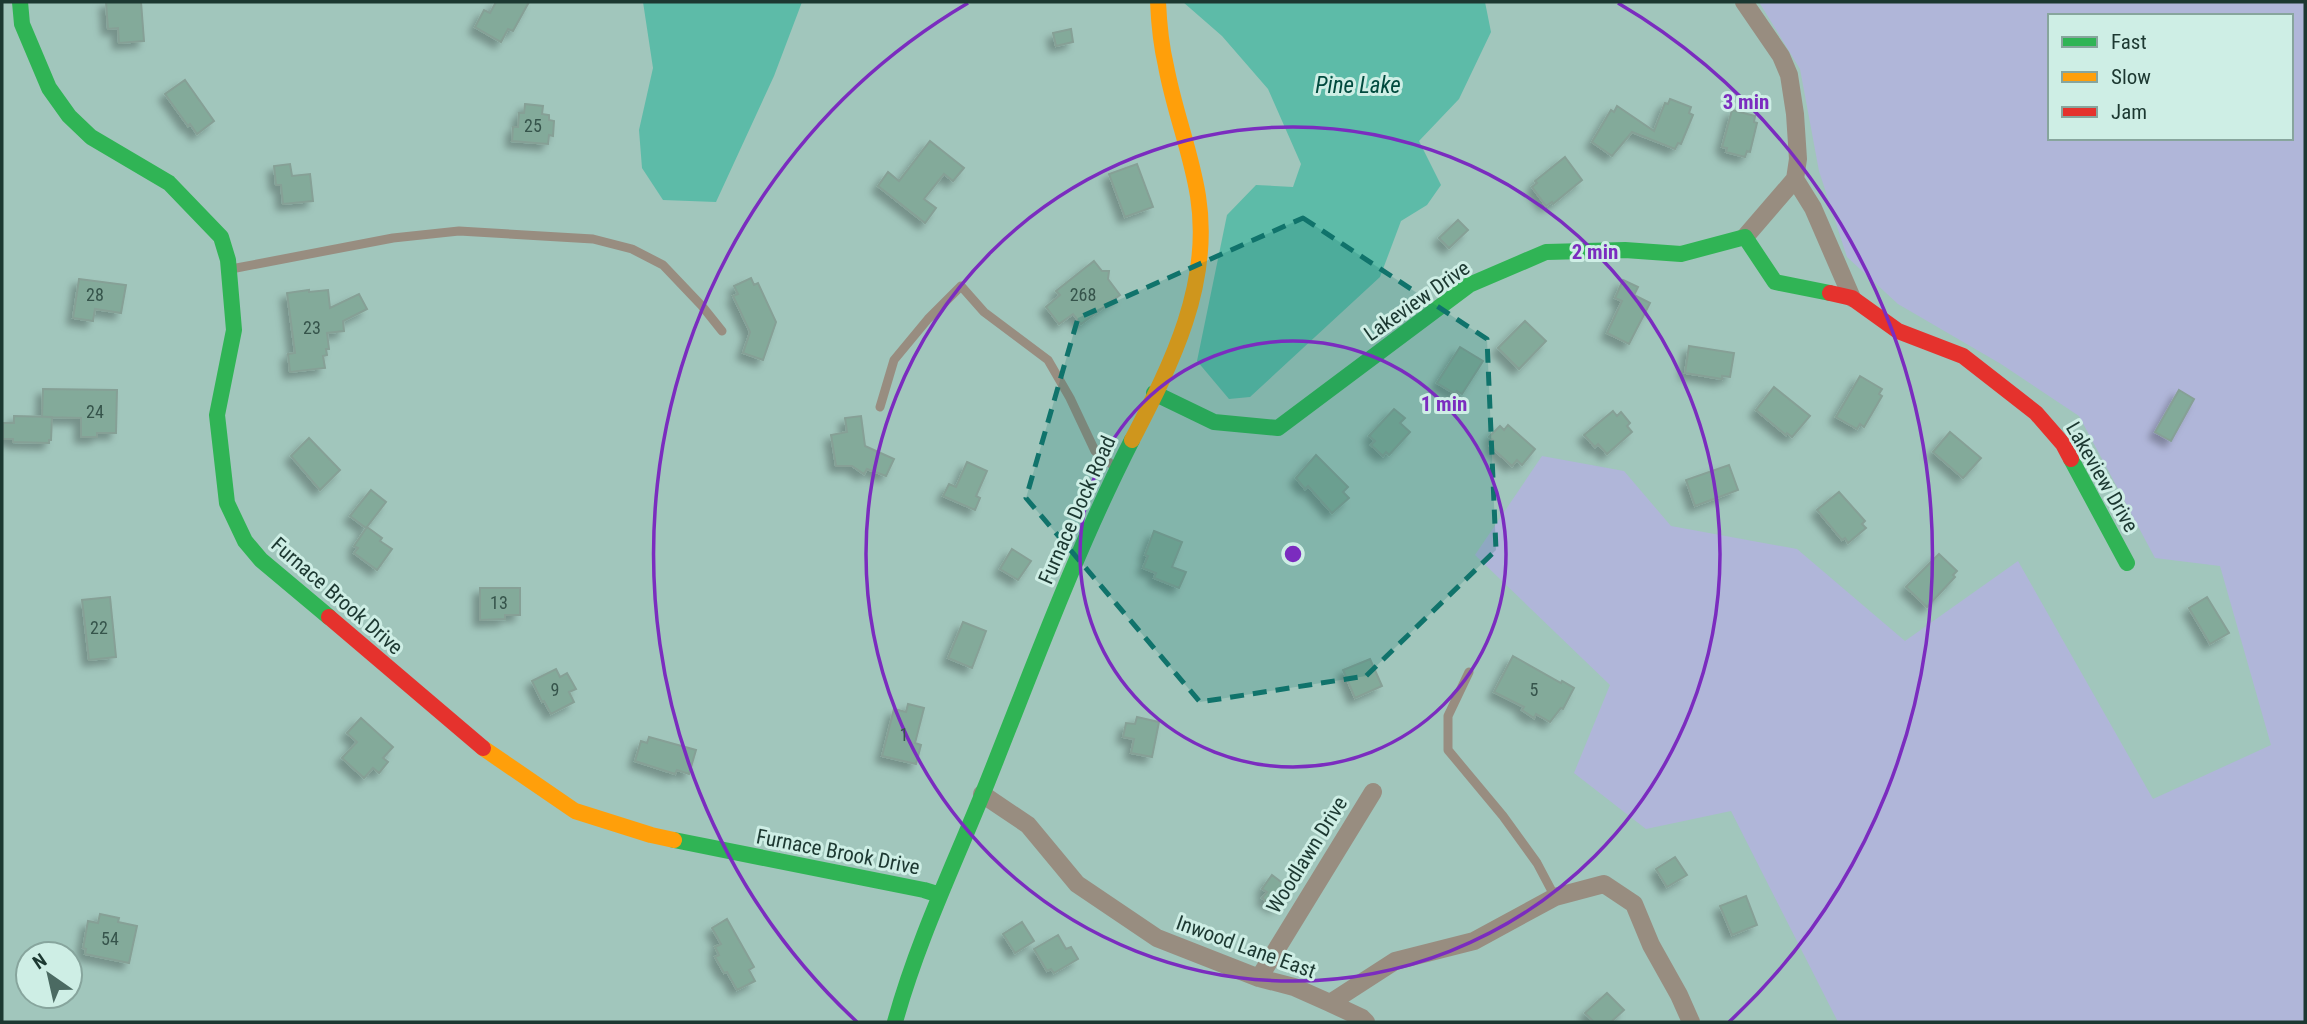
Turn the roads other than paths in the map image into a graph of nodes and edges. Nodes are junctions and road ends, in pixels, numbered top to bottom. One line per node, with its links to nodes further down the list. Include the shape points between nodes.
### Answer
1 (20, 2): 6 (street, Furnace Brook Drive, via 22,24 49,88 69,116 91,137 175,188 220,237)
2 (1158, 2): 9 (street, Furnace Dock Road, via 1164,57 1197,187 1201,247 1186,326)
3 (1744, 2): 4 (street, via 1789,75 1796,114)
4 (1795, 179): 5 (street); 7 (street, via 1813,208)
5 (1745, 237): 7 (street, Lakeview Drive, via 1775,282); 9 (street, Lakeview Drive, via 1681,254 1546,252 1469,285 1278,428 1214,422)
6 (229, 270): 8 (lane, via 393,238 459,231 593,239 632,249 663,265); 16 (street, Furnace Brook Drive, via 233,330 217,415 228,503 245,541 261,560 489,753 575,811 650,835)
7 (1852, 298): 12 (street, Lakeview Drive, via 1898,331 1964,356 2036,413 2063,444)
8 (722, 331)
9 (1154, 393): 11 (street, Furnace Dock Road)
10 (880, 407): 11 (lane, via 894,360 961,286 985,312 1048,360 1095,451)
11 (1118, 469): 15 (street, Furnace Dock Road, via 1071,571)
12 (2127, 563)
13 (1469, 672): 17 (lane, via 1448,716 1448,750 1503,816)
14 (1373, 792): 18 (street, Woodlawn Drive)
15 (982, 794): 16 (street, Furnace Dock Road); 18 (street, Inwood Lane East, via 1028,825 1077,884 1146,931)
16 (940, 895): 20 (street, Furnace Dock Road)
17 (1555, 897): 19 (street, Inwood Lane East, via 1475,941 1395,961); 22 (street, Inwood Lane East, via 1604,884 1634,904)
18 (1259, 978): 19 (street, Inwood Lane East)
19 (1330, 1003): 21 (street)
20 (895, 1022)
21 (1366, 1022)
22 (1691, 1022)

